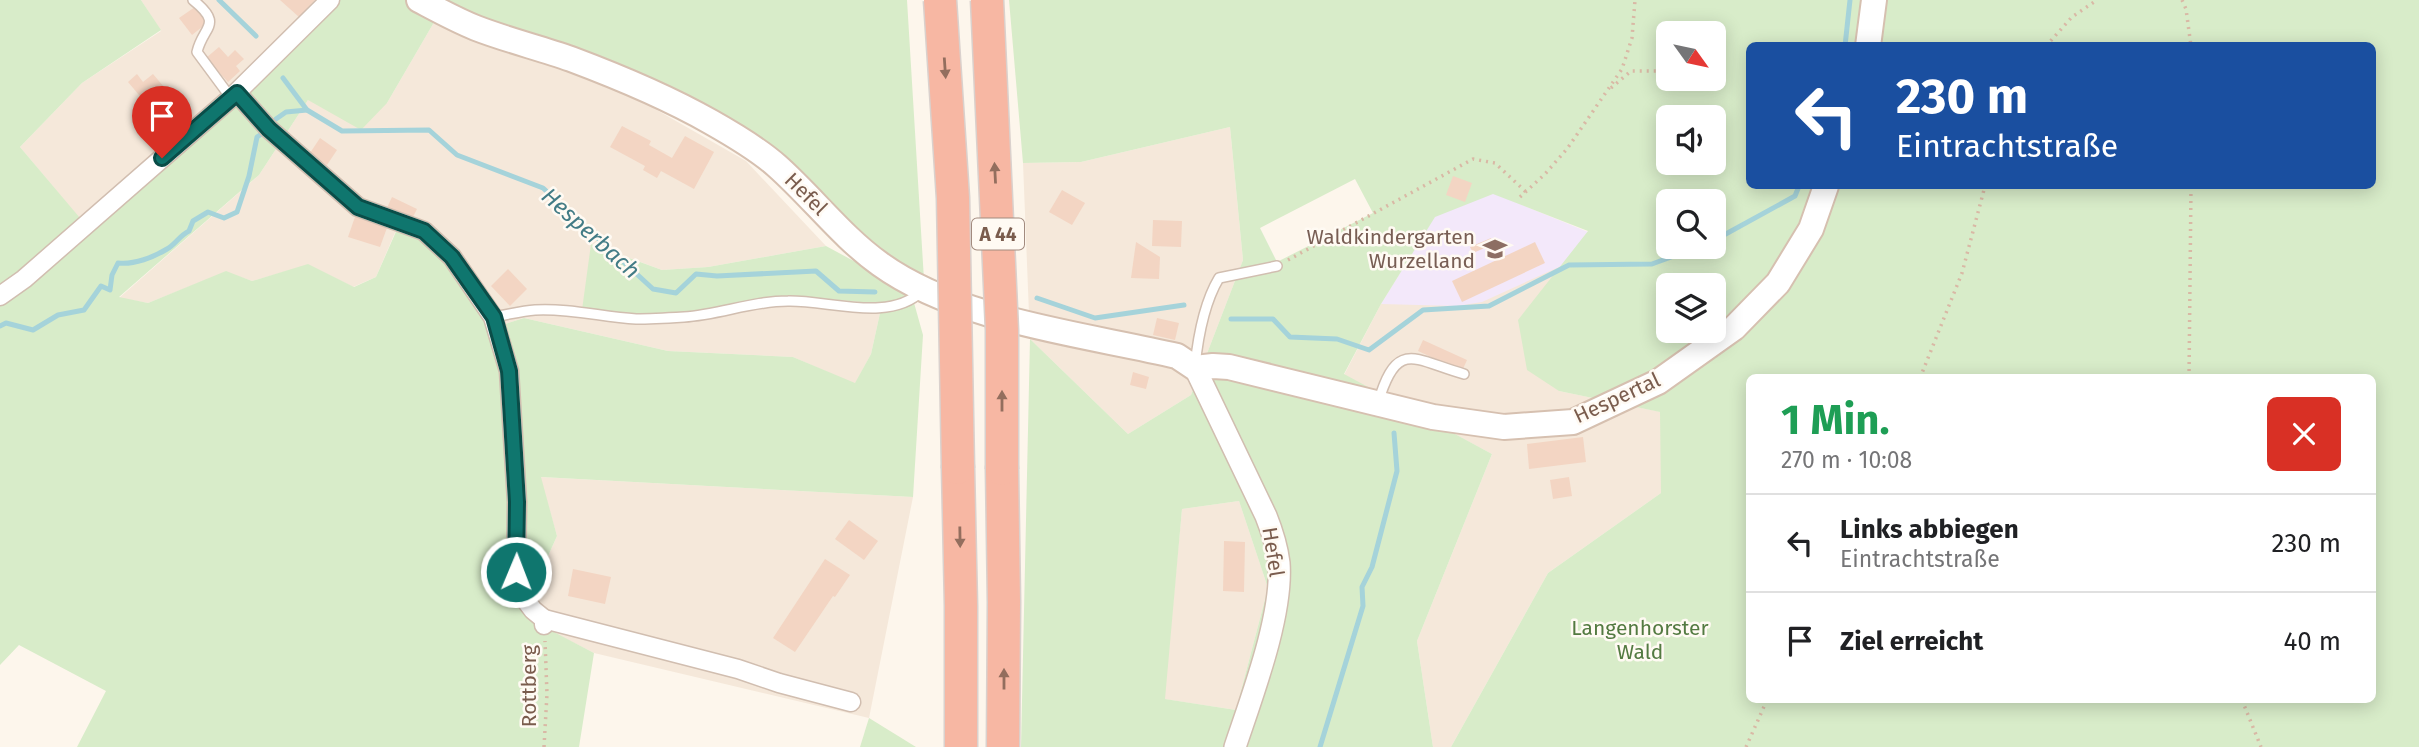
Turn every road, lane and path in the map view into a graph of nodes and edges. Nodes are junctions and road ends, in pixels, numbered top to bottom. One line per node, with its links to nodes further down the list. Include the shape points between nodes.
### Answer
1 (194, 0): 15 (lane, via 210,24 197,52)
2 (330, 0): 15 (street)
3 (419, 0): 24 (main road, Hefel, via 477,29 649,91 711,122 776,165 879,264)
4 (940, 0): 37 (highway, A 44, one-way to 37, bridge, via 954,198)
5 (987, 0): 38 (highway, A 44, one-way to 5, bridge, via 1002,330)
6 (1635, 0): 14 (path, via 1632,38 1622,69)
7 (1874, 0): 10 (main road)
8 (2097, 0): 11 (path, via 2072,17)
9 (2182, 0): 12 (path)
10 (1869, 42)
11 (2050, 42)
12 (2190, 42)
13 (1656, 71): 14 (path, via 1631,71)
14 (1604, 94): 21 (path, via 1566,149)
15 (234, 95): 17 (street); 26 (street, via 358,207 424,231 452,257)
16 (177, 103): 17 (lane, via 165,115)
17 (182, 141): 25 (street)
18 (1825, 189): 31 (main road, Hespertal, via 1811,229 1778,283 1734,328 1658,382 1573,422 1504,427)
19 (1984, 189): 29 (path, via 1962,273)
20 (2191, 189): 30 (path)
21 (1526, 192): 22 (path); 23 (path, via 1495,163 1473,159)
22 (1520, 197)
23 (1277, 266): 27 (lane, via 1219,278 1211,292)
24 (923, 290): 26 (lane, via 912,300 889,307 790,300 687,317 635,319 535,310); 27 (main road, Hefel, via 1017,321 1177,356)
25 (0, 296)
26 (494, 317): 32 (street, via 509,371 516,572 524,598)
27 (1195, 368): 31 (main road, Hespertal, via 1229,367); 39 (street, Hefel, via 1266,516 1279,562 1268,638)
28 (1464, 374): 31 (lane, via 1404,359 1394,364)
29 (1922, 374)
30 (2189, 374)
31 (1377, 404)
32 (544, 622): 33 (street); 36 (path, Rottberg)
33 (851, 702)
34 (1766, 703): 40 (path)
35 (2243, 703): 41 (path)
36 (544, 747)
37 (961, 747)
38 (1003, 747)
39 (1235, 747)
40 (1745, 747)
41 (2261, 747)

